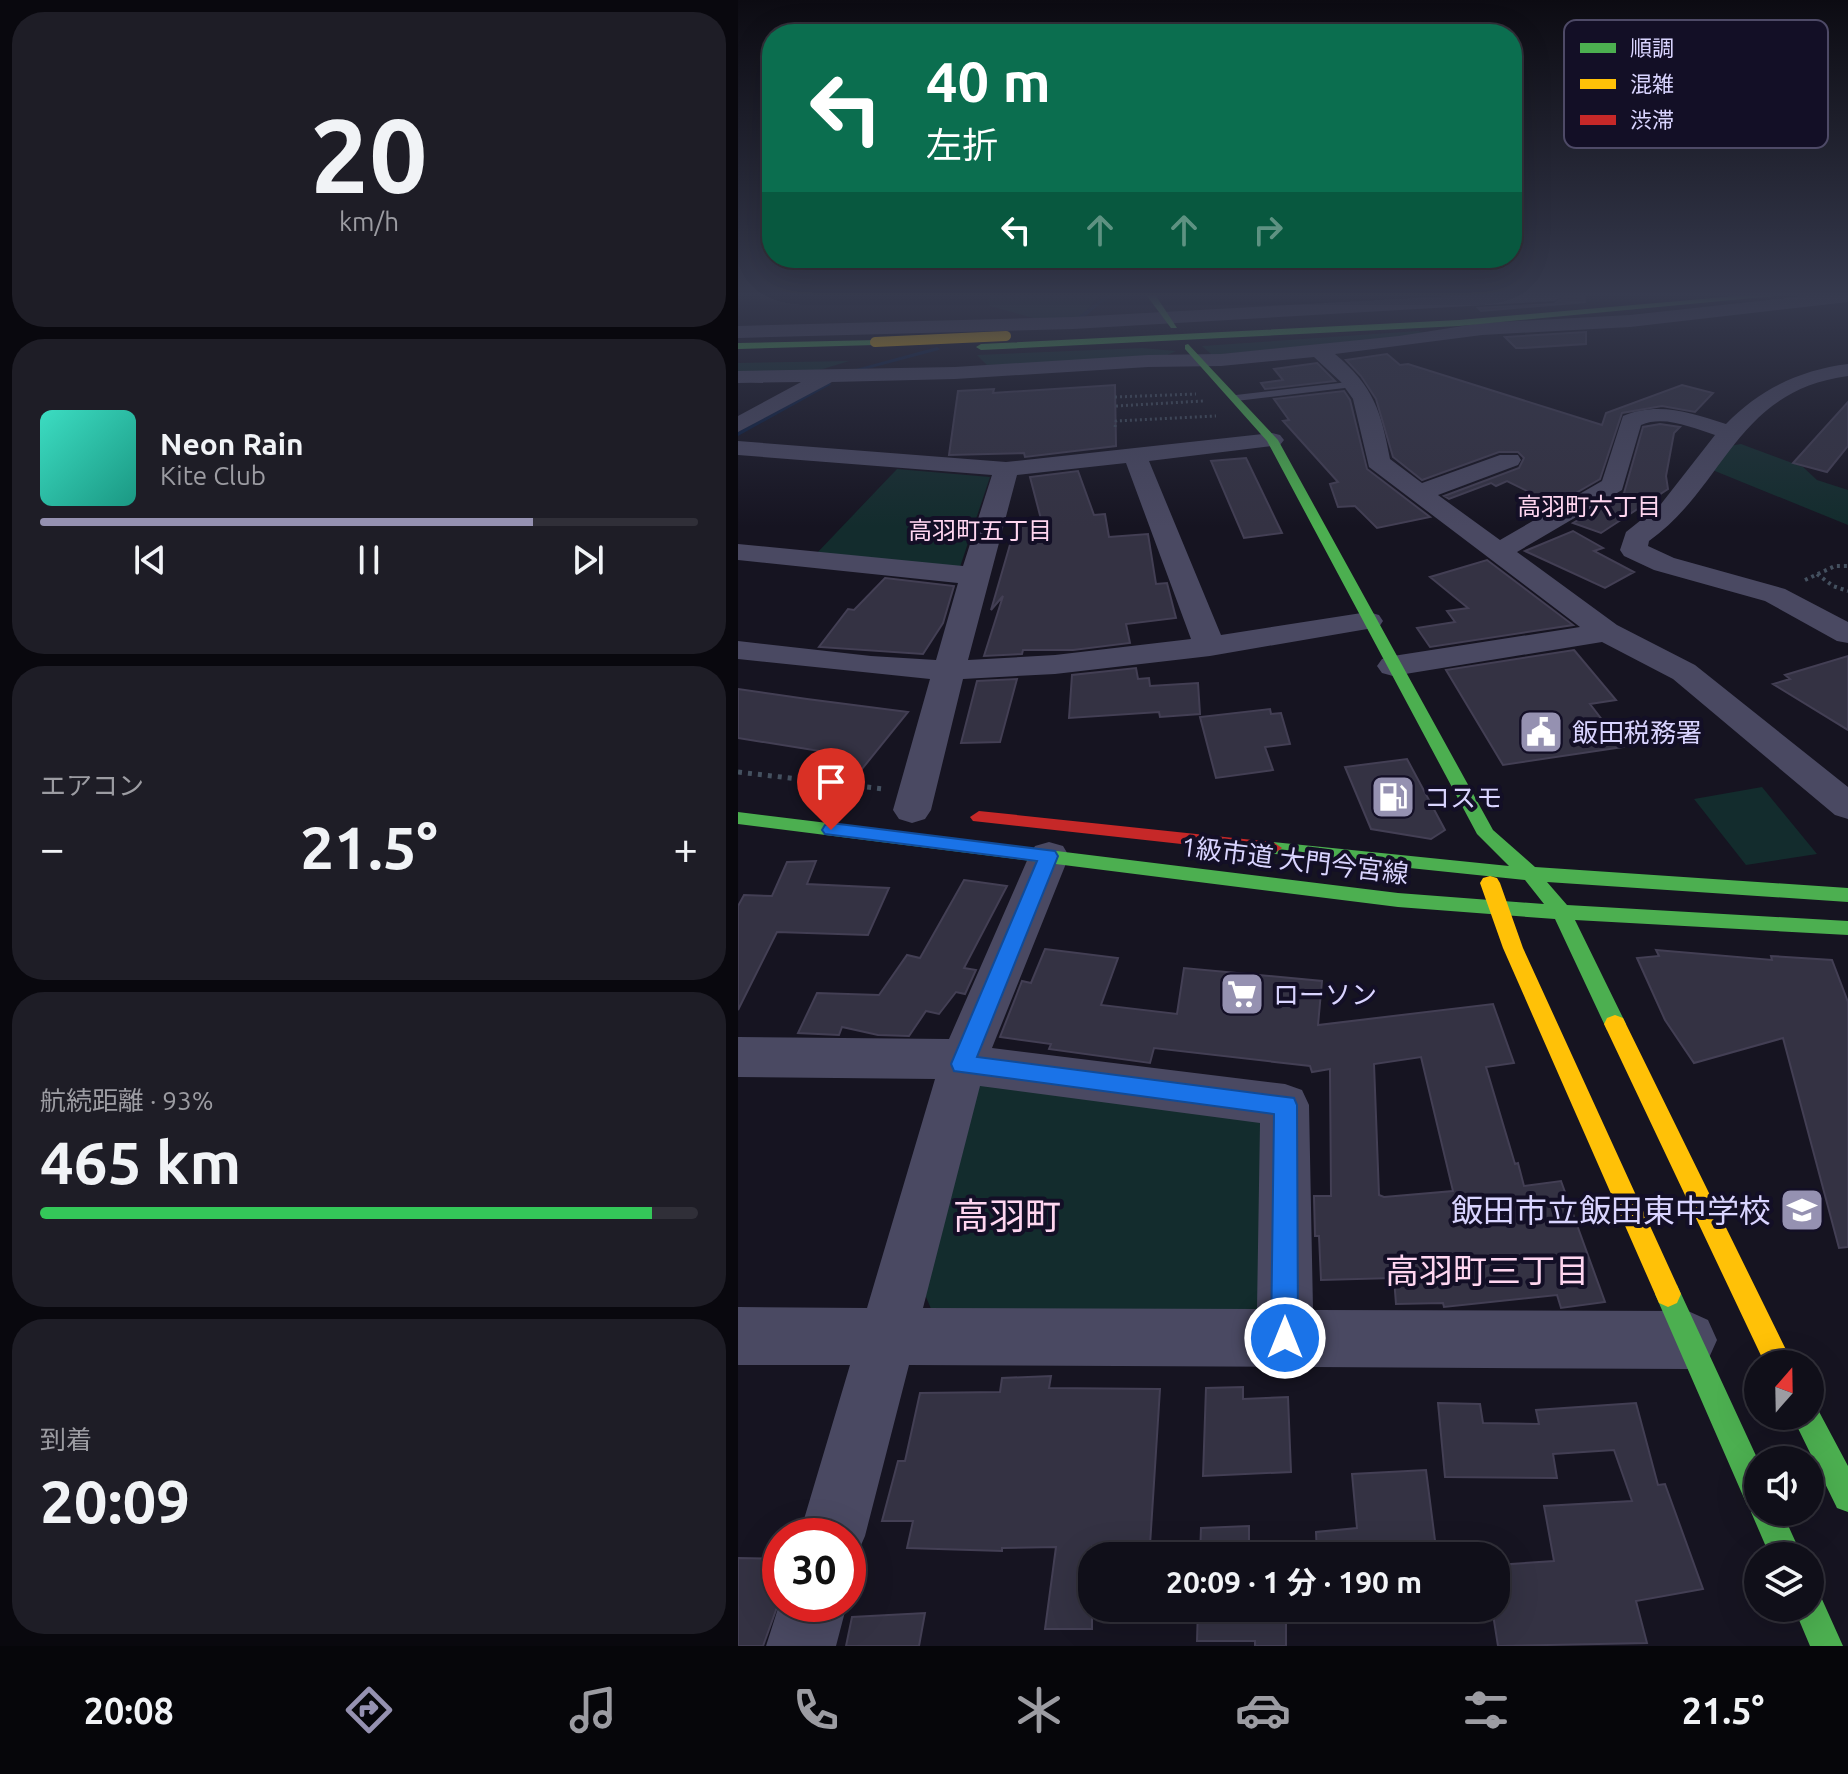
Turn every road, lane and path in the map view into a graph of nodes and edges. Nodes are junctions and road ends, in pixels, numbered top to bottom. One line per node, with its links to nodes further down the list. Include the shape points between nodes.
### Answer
1 (835, 373): 7 (street)
2 (957, 373): 6 (street)
3 (1211, 373): 12 (main road)
4 (1344, 373): 9 (street)
5 (1833, 373): 18 (street, via 1783,388)
6 (861, 374): 7 (street); 20 (street)
7 (829, 376): 8 (street); 15 (street)
8 (738, 377)
9 (1357, 384): 12 (lane); 24 (street, via 1370,412 1378,462)
10 (1203, 393): 11 (path)
11 (1115, 397)
12 (1236, 398): 19 (main road)
13 (1210, 401): 14 (path)
14 (1116, 406)
15 (738, 425)
16 (1225, 426): 17 (path, via 1215,415 1116,421)
17 (1115, 427)
18 (1731, 432): 26 (street, via 1642,414 1631,421 1613,485); 31 (street, via 1663,520 1636,538 1634,550 1664,564)
19 (1272, 440): 21 (street); 32 (main road)
20 (738, 445): 23 (street)
21 (1134, 453): 23 (street); 35 (street)
22 (1509, 460): 24 (street)
23 (1006, 469): 29 (street)
24 (1419, 493): 26 (street)
25 (738, 552): 29 (street)
26 (1498, 552): 33 (street)
27 (1848, 566): 28 (path)
28 (1817, 574): 30 (path); 31 (path)
29 (974, 576): 38 (street)
30 (1848, 591)
31 (1775, 595): 34 (street)
32 (1368, 621): 35 (street); 37 (main road)
33 (1606, 632): 37 (street); 39 (street, via 1684,672)
34 (1848, 634)
35 (1210, 647): 38 (street, via 1099,661)
36 (738, 650): 38 (street)
37 (1393, 666): 44 (main road)
38 (950, 670): 40 (street)
39 (1848, 808): 43 (lane)
40 (912, 810)
41 (959, 815): 46 (main road)
42 (738, 818): 45 (main road, 1級市道 大門今宮線)
43 (1848, 820)
44 (1486, 834): 46 (main road); 47 (main road)
45 (1049, 856): 49 (main road, 1級市道 大門今宮線); 53 (street)
46 (1486, 871): 47 (main road); 49 (main road)
47 (1531, 875): 48 (main road); 50 (main road)
48 (1848, 895)
49 (1498, 909): 50 (main road, 1級市道 大門今宮線); 57 (main road)
50 (1561, 912): 51 (main road, 1級市道 大門今宮線); 58 (main road)
51 (1848, 928)
52 (738, 1057): 53 (street)
53 (963, 1062): 55 (street); 56 (street, via 1285,1105)
54 (738, 1336): 55 (street)
55 (887, 1336): 56 (street); 62 (street)
56 (1285, 1338): 57 (street)
57 (1688, 1340): 60 (main road)
58 (1772, 1350)
59 (1813, 1430): 61 (main road)
60 (1744, 1463)
61 (1848, 1497)
62 (837, 1518)
63 (808, 1622): 65 (street)
64 (1816, 1622): 66 (main road)
65 (801, 1646)
66 (1827, 1646)

